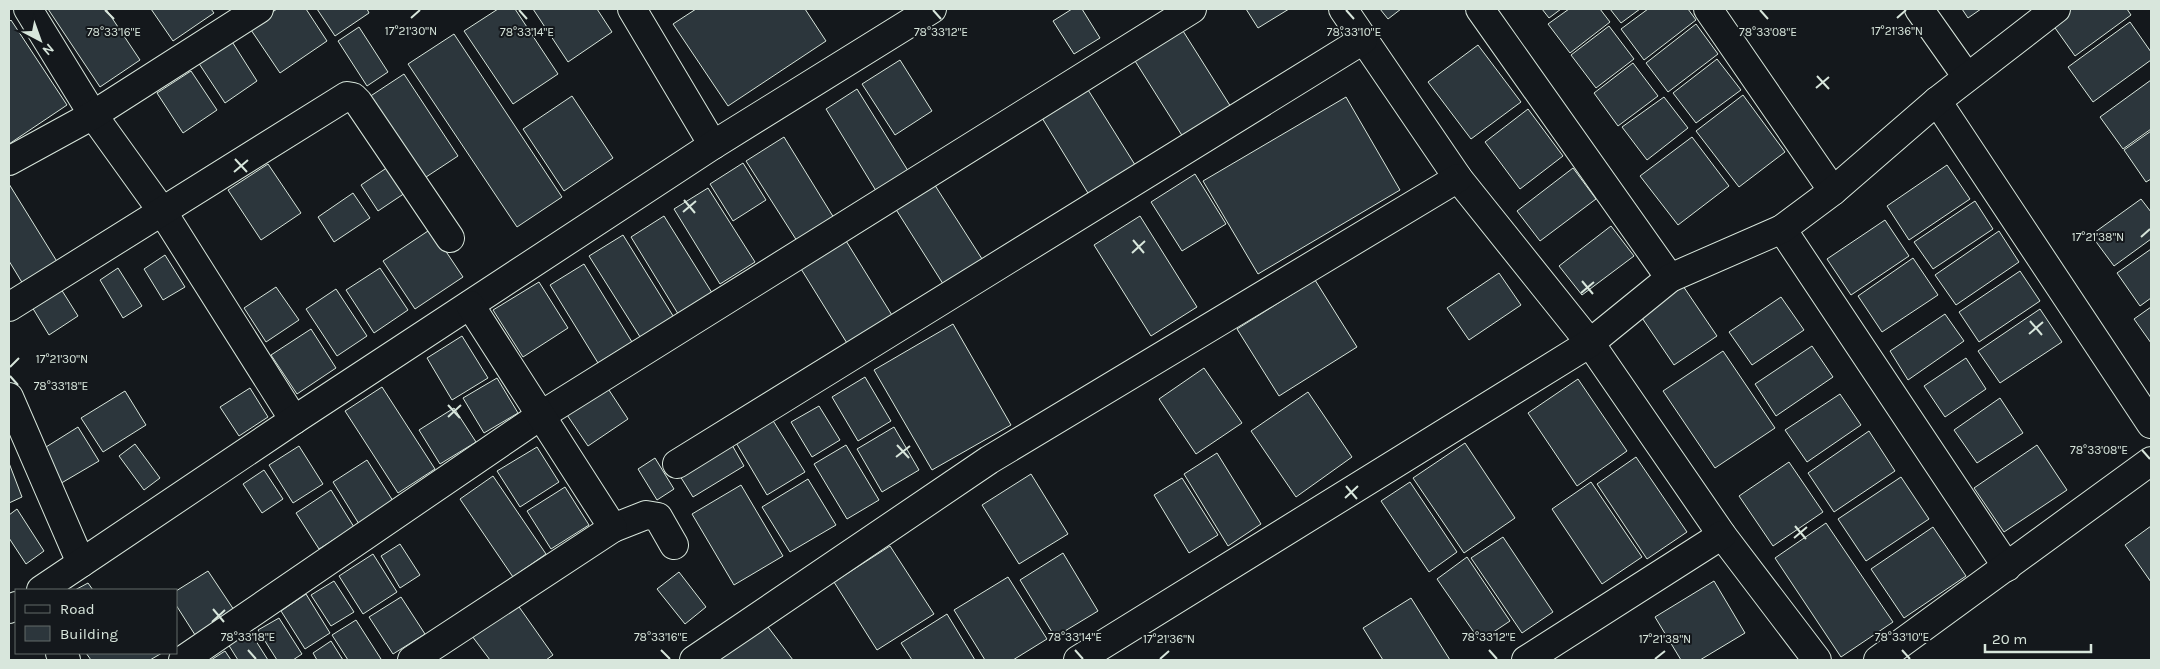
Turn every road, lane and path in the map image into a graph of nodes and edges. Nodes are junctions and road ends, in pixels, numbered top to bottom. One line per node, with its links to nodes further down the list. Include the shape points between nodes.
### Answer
1 (28, 9): 14 (street)
2 (259, 9): 14 (street)
3 (632, 9): 15 (street)
4 (932, 9): 15 (street)
5 (1192, 9): 27 (street)
6 (1344, 9): 11 (street)
7 (1480, 9): 22 (street)
8 (1708, 9): 18 (street)
9 (1919, 9): 12 (street)
10 (2056, 9): 12 (street)
11 (1363, 40): 17 (street); 31 (street)
12 (1967, 77): 13 (street)
13 (1937, 101): 18 (street); 29 (street)
14 (93, 115): 16 (street); 19 (street)
15 (714, 145): 23 (street)
16 (9, 161)
17 (1458, 178): 25 (street); 40 (street, via 989,460)
18 (1833, 191): 20 (street)
19 (162, 211): 21 (street, via 348,96 358,102); 24 (street); 28 (street)
20 (1782, 229): 22 (street); 36 (street)
21 (450, 238)
22 (1670, 278): 25 (street)
23 (470, 305): 27 (street); 28 (street)
24 (9, 307)
25 (1590, 343): 33 (street); 41 (street)
26 (9, 397): 35 (street)
27 (540, 416): 32 (street); 39 (street)
28 (294, 420): 35 (street)
29 (2151, 424)
30 (2151, 462): 36 (street)
31 (677, 464)
32 (613, 528): 34 (street, via 646,515 658,517); 38 (street)
33 (1722, 535): 42 (street); 43 (street)
34 (674, 545)
35 (81, 563): 37 (street)
36 (2007, 567): 44 (street)
37 (42, 589)
38 (430, 656)
39 (183, 660)
40 (694, 660)
41 (1078, 660)
42 (1526, 660)
43 (1817, 660)
44 (1878, 660)

